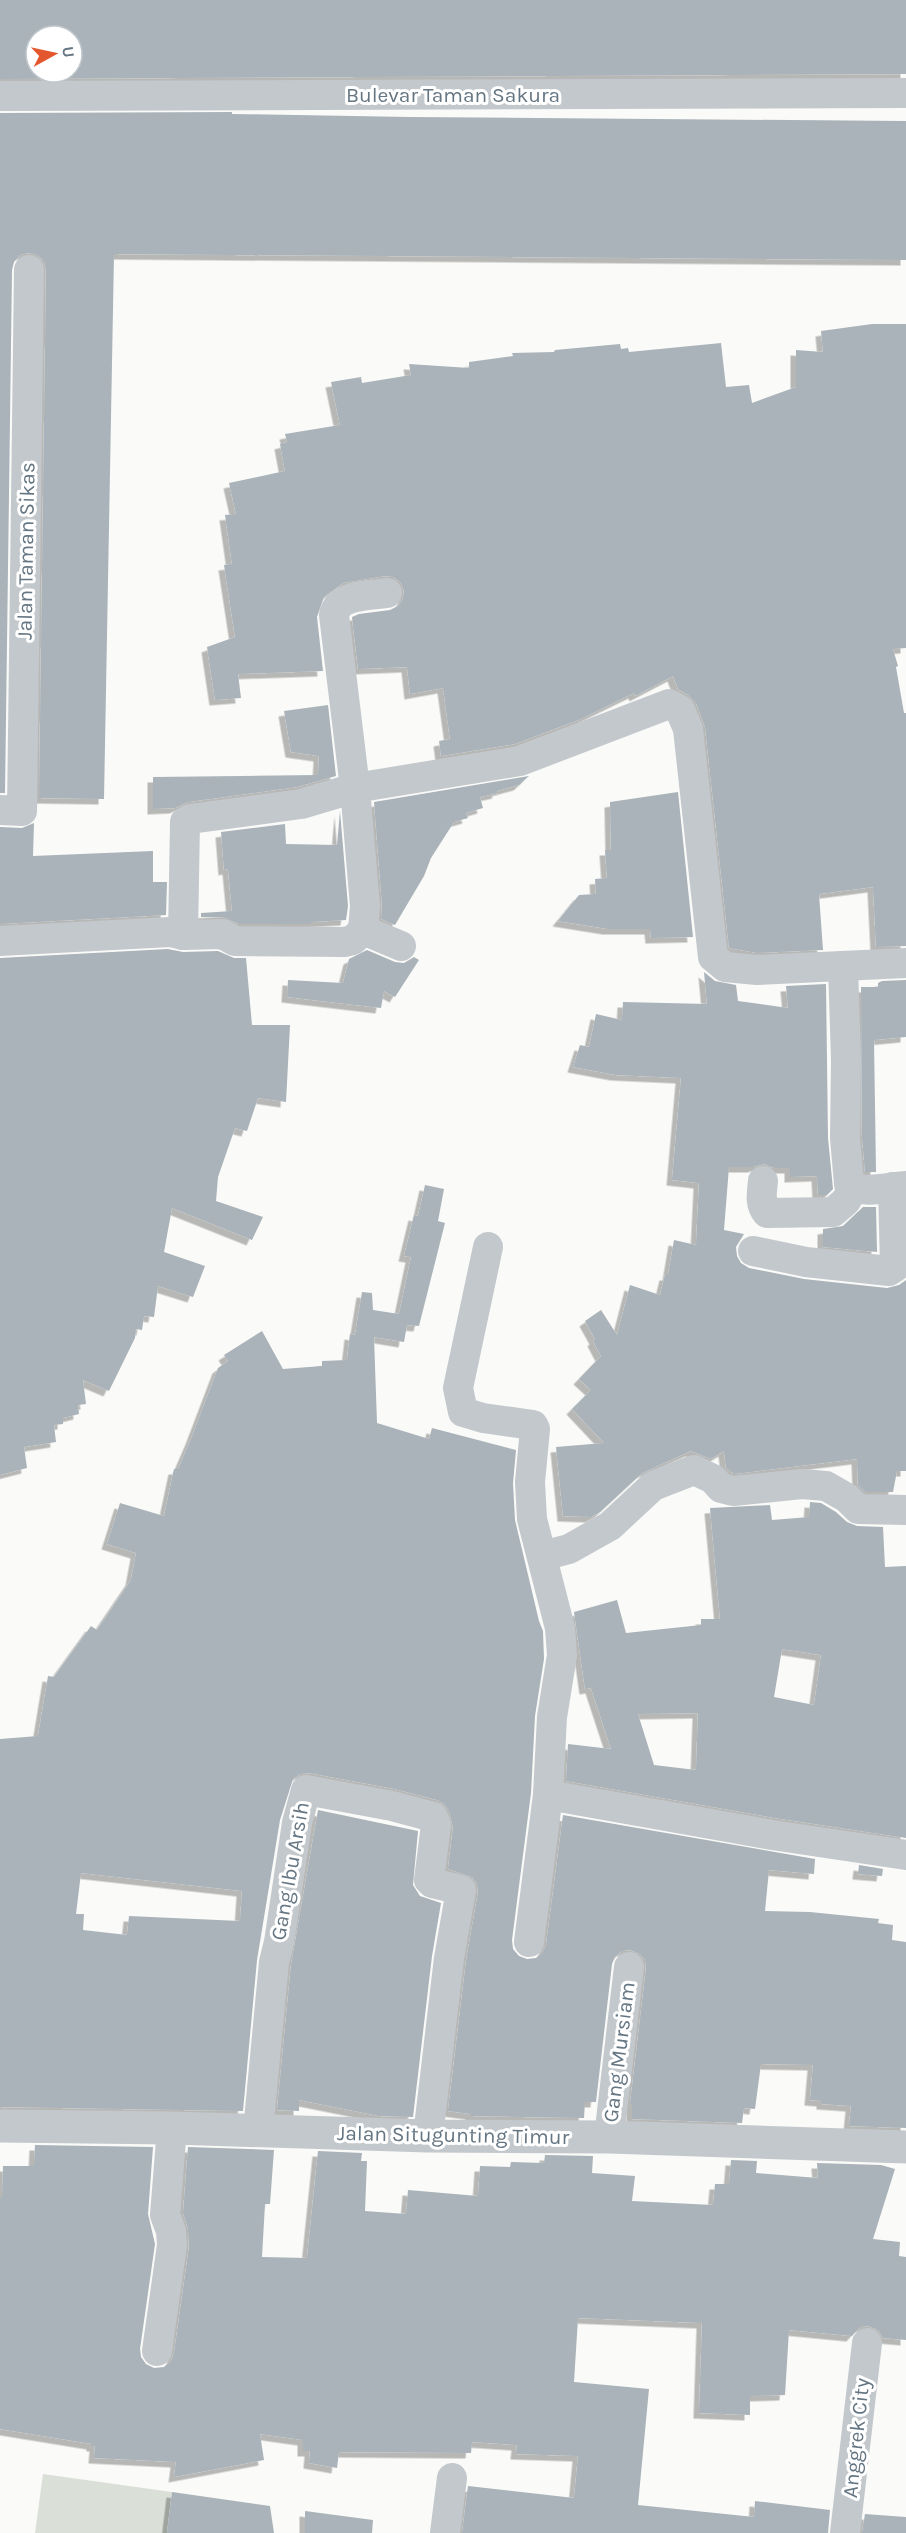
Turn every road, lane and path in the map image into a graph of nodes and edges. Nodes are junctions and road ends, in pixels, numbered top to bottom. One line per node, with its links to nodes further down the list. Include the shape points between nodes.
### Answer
1 (906, 93): 2 (street, Bulevar Taman Sakura)
2 (0, 96)
3 (29, 270): 6 (street, Jalan Taman Sikas, via 22,811)
4 (387, 593): 5 (street, via 347,599 334,615)
5 (355, 788): 7 (street, via 365,906); 8 (street, via 301,804 185,822); 12 (street, via 520,761 669,704 680,710 688,729 713,957 725,967 757,970)
6 (0, 810)
7 (363, 930): 8 (street, via 353,940 344,942 235,941 222,934); 10 (street)
8 (183, 935): 9 (street, via 170,932)
9 (0, 941)
10 (401, 946)
11 (906, 963): 12 (street)
12 (843, 966): 15 (street, via 845,1138 847,1173)
13 (764, 1181): 15 (street, via 761,1201 767,1213 833,1212 846,1201)
14 (900, 1186): 15 (street); 17 (street, via 895,1268 889,1271 806,1262)
15 (853, 1187)
16 (488, 1247): 19 (street, via 458,1388 459,1403 463,1412 483,1418 533,1425 532,1519)
17 (753, 1251)
18 (906, 1510): 19 (street, via 858,1509 826,1486 802,1484 733,1491 721,1488 713,1479 694,1470 654,1486 610,1526 569,1549)
19 (542, 1556): 20 (street, via 560,1628 562,1655 552,1717)
20 (548, 1795): 21 (street); 22 (street)
21 (906, 1855)
22 (529, 1942)
23 (629, 1967): 28 (street, Gang Mursiam)
24 (0, 2126): 25 (street, Jalan Situgunting Timur)
25 (172, 2128): 26 (street, Jalan Situgunting Timur); 31 (street, via 165,2215 172,2245)
26 (258, 2131): 27 (street, Jalan Situgunting Timur); 27 (street, Gang Ibu Arsih, via 274,1962 306,1790 433,1817 436,1825 429,1880 461,1890)
27 (428, 2136): 28 (street, Jalan Situgunting Timur)
28 (609, 2137): 29 (street, Jalan Situgunting Timur)
29 (906, 2147)
30 (867, 2343): 34 (street, Anggrek City)
31 (158, 2351)
32 (452, 2478): 33 (street)
33 (445, 2533)
34 (845, 2533)

